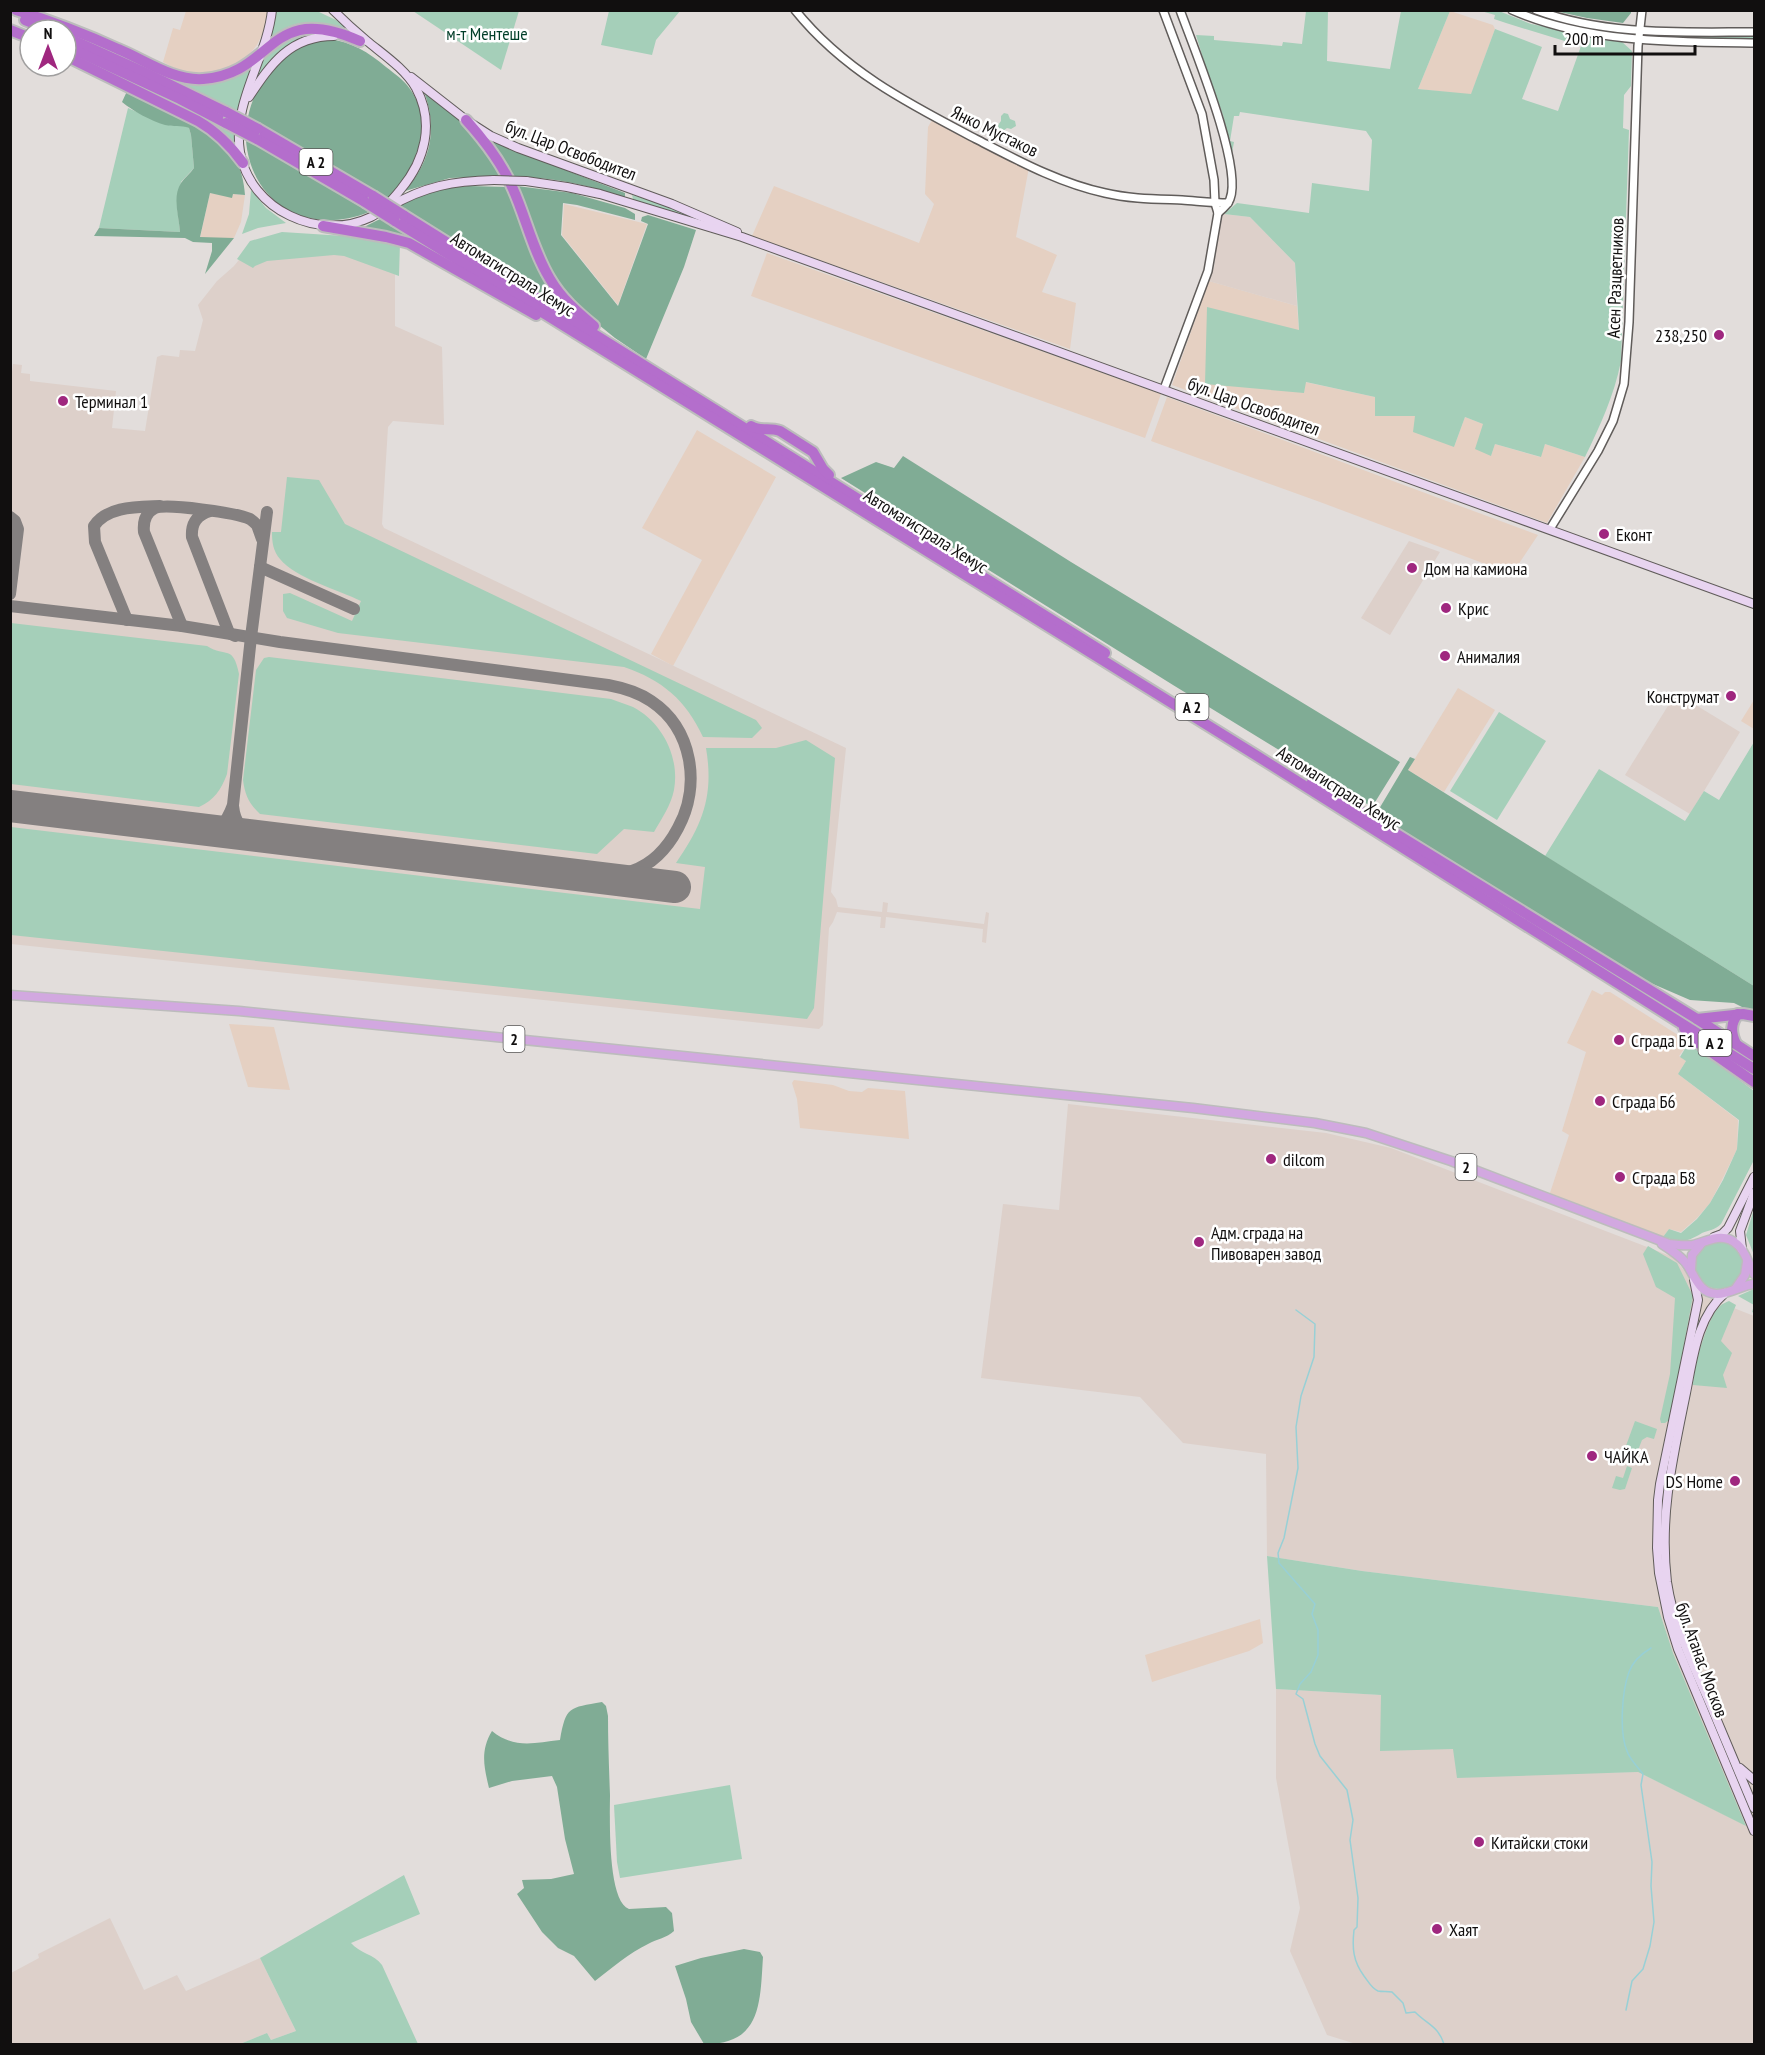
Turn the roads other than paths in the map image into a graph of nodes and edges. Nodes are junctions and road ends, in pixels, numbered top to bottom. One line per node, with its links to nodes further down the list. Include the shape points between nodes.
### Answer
1 (16, 10): 16 (highway, via 192,79 231,73)
2 (272, 10): 16 (main road)
3 (333, 10): 17 (main road)
4 (795, 10): 25 (street, Янко Мустаков, via 839,55 892,94 1028,165 1106,194)
5 (1163, 10): 25 (street, via 1202,114)
6 (1180, 10): 26 (street, via 1216,108 1229,159)
7 (1512, 10): 12 (street, via 1534,20)
8 (1536, 10): 10 (street, via 1588,25)
9 (1642, 10): 10 (street, Асен Разцветников)
10 (1641, 32): 11 (street); 12 (street, Асен Разцветников)
11 (1755, 32)
12 (1638, 40): 15 (street); 39 (street, Асен Разцветников, via 1624,384 1603,441)
13 (360, 41): 16 (highway, via 332,27 311,23 283,30); 17 (main road); 21 (main road, via 322,36 289,48)
14 (78, 42): 22 (highway, Автомагистрала Хемус / A 2, via 146,73)
15 (1755, 43)
16 (263, 48): 21 (main road)
17 (378, 50): 20 (main road)
18 (78, 52): 22 (highway, Автомагистрала Хемус / A 2)
19 (78, 62): 24 (highway, via 217,132)
20 (402, 70): 23 (main road, бул. Цар Освободител); 28 (main road, via 421,98 425,143 408,180)
21 (245, 103): 24 (main road, via 239,141)
22 (226, 117): 29 (highway, Автомагистрала Хемус / A 2, bridge)
23 (466, 120): 31 (main road, бул. Цар Освободител, via 519,148 672,204 739,232); 33 (highway, via 487,144 513,188 542,263 557,290)
24 (243, 163): 30 (main road, via 252,182 269,202 288,215)
25 (1215, 202): 26 (street, Янко Мустаков); 27 (street)
26 (1228, 203): 27 (street)
27 (1218, 213): 34 (street, via 1208,271)
28 (373, 216): 30 (main road); 31 (main road, бул. Цар Освободител, bridge, via 423,189 446,183 526,181 600,194)
29 (399, 218): 32 (highway, Автомагистрала Хемус / A 2); 33 (highway, Автомагистрала Хемус / A 2)
30 (323, 226): 32 (highway, via 409,243 516,305)
31 (742, 237): 34 (main road, бул. Цар Освободител)
32 (584, 337): 35 (highway, Автомагистрала Хемус / A 2)
33 (620, 350): 35 (highway, Автомагистрала Хемус / A 2)
34 (1164, 389): 39 (main road, бул. Цар Освободител)
35 (707, 409): 36 (highway, via 712,422 728,432); 38 (highway, Автомагистрала Хемус / A 2); 45 (highway, Автомагистрала Хемус / A 2, via 885,514)
36 (733, 441)
37 (782, 471): 38 (highway)
38 (807, 476): 44 (highway, Автомагистрала Хемус / A 2)
39 (1551, 529): 40 (main road, бул. Цар Освободител)
40 (1755, 604)
41 (10, 995): 52 (main road, 2, via 239,1011 1315,1123 1410,1147)
42 (1738, 1014): 43 (highway); 45 (highway); 46 (highway, via 1732,1023)
43 (1755, 1016)
44 (1676, 1018): 48 (highway, Автомагистрала Хемус / A 2); 49 (highway, via 1694,1040)
45 (1697, 1019): 46 (highway, Автомагистрала Хемус / A 2)
46 (1736, 1044): 47 (highway, Автомагистрала Хемус / A 2)
47 (1755, 1056)
48 (1755, 1069)
49 (1755, 1082)
50 (1755, 1177): 53 (main road, via 1728,1228)
51 (1755, 1193): 54 (main road, via 1740,1231)
52 (1656, 1239): 53 (main road, 2, via 1685,1245); 55 (main road, 2)
53 (1709, 1239): 54 (main road, 2, via 1729,1239); 55 (main road, via 1692,1255)
54 (1745, 1255): 56 (main road); 59 (main road, via 1745,1275)
55 (1691, 1270): 57 (main road, 2)
56 (1755, 1274)
57 (1694, 1280): 60 (main road, via 1711,1293); 61 (main road, бул. Атанас Москов, via 1698,1300)
58 (1755, 1284): 59 (main road)
59 (1736, 1288): 60 (main road)
60 (1725, 1293): 61 (main road, бул. Атанас Москов, via 1711,1307 1700,1331)
61 (1675, 1431): 62 (main road, бул. Атанас Москов, via 1666,1500 1668,1584 1684,1644); 65 (main road, бул. Атанас Москов, via 1658,1500 1657,1548 1663,1598 1678,1649)
62 (1736, 1764): 63 (main road); 64 (main road, бул. Атанас Москов)
63 (1755, 1780)
64 (1755, 1808)
65 (1755, 1831)

